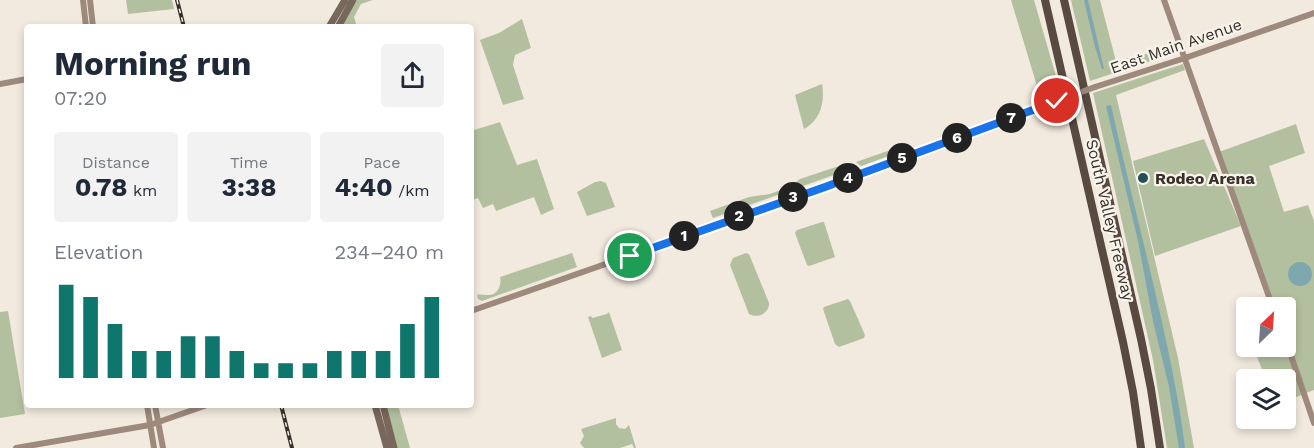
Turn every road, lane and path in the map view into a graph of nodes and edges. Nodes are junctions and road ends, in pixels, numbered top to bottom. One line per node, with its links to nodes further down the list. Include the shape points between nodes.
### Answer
1 (82, 0): 9 (main road)
2 (90, 0): 10 (main road)
3 (345, 0): 11 (main road)
4 (354, 0): 12 (main road)
5 (1045, 0): 32 (highway, South Valley Freeway, via 1123,342)
6 (1064, 0): 33 (highway, South Valley Freeway, via 1143,347)
7 (1164, 0): 13 (main road)
8 (1314, 13): 13 (main road, East Main Avenue)
9 (86, 24)
10 (93, 24)
11 (331, 24)
12 (340, 24)
13 (1185, 58): 16 (main road); 17 (main road, East Main Avenue, bridge)
14 (24, 80): 15 (main road)
15 (0, 84)
16 (1270, 297)
17 (474, 310)
18 (1291, 357): 25 (main road)
19 (147, 408): 26 (main road)
20 (156, 408): 24 (main road)
21 (199, 408): 24 (main road)
22 (376, 408): 30 (main road)
23 (384, 408): 31 (main road)
24 (158, 423): 26 (main road); 29 (main road)
25 (1314, 423)
26 (150, 425): 27 (main road); 28 (main road)
27 (16, 448)
28 (154, 448)
29 (163, 448)
30 (387, 448)
31 (393, 448)
32 (1141, 448)
33 (1160, 448)

